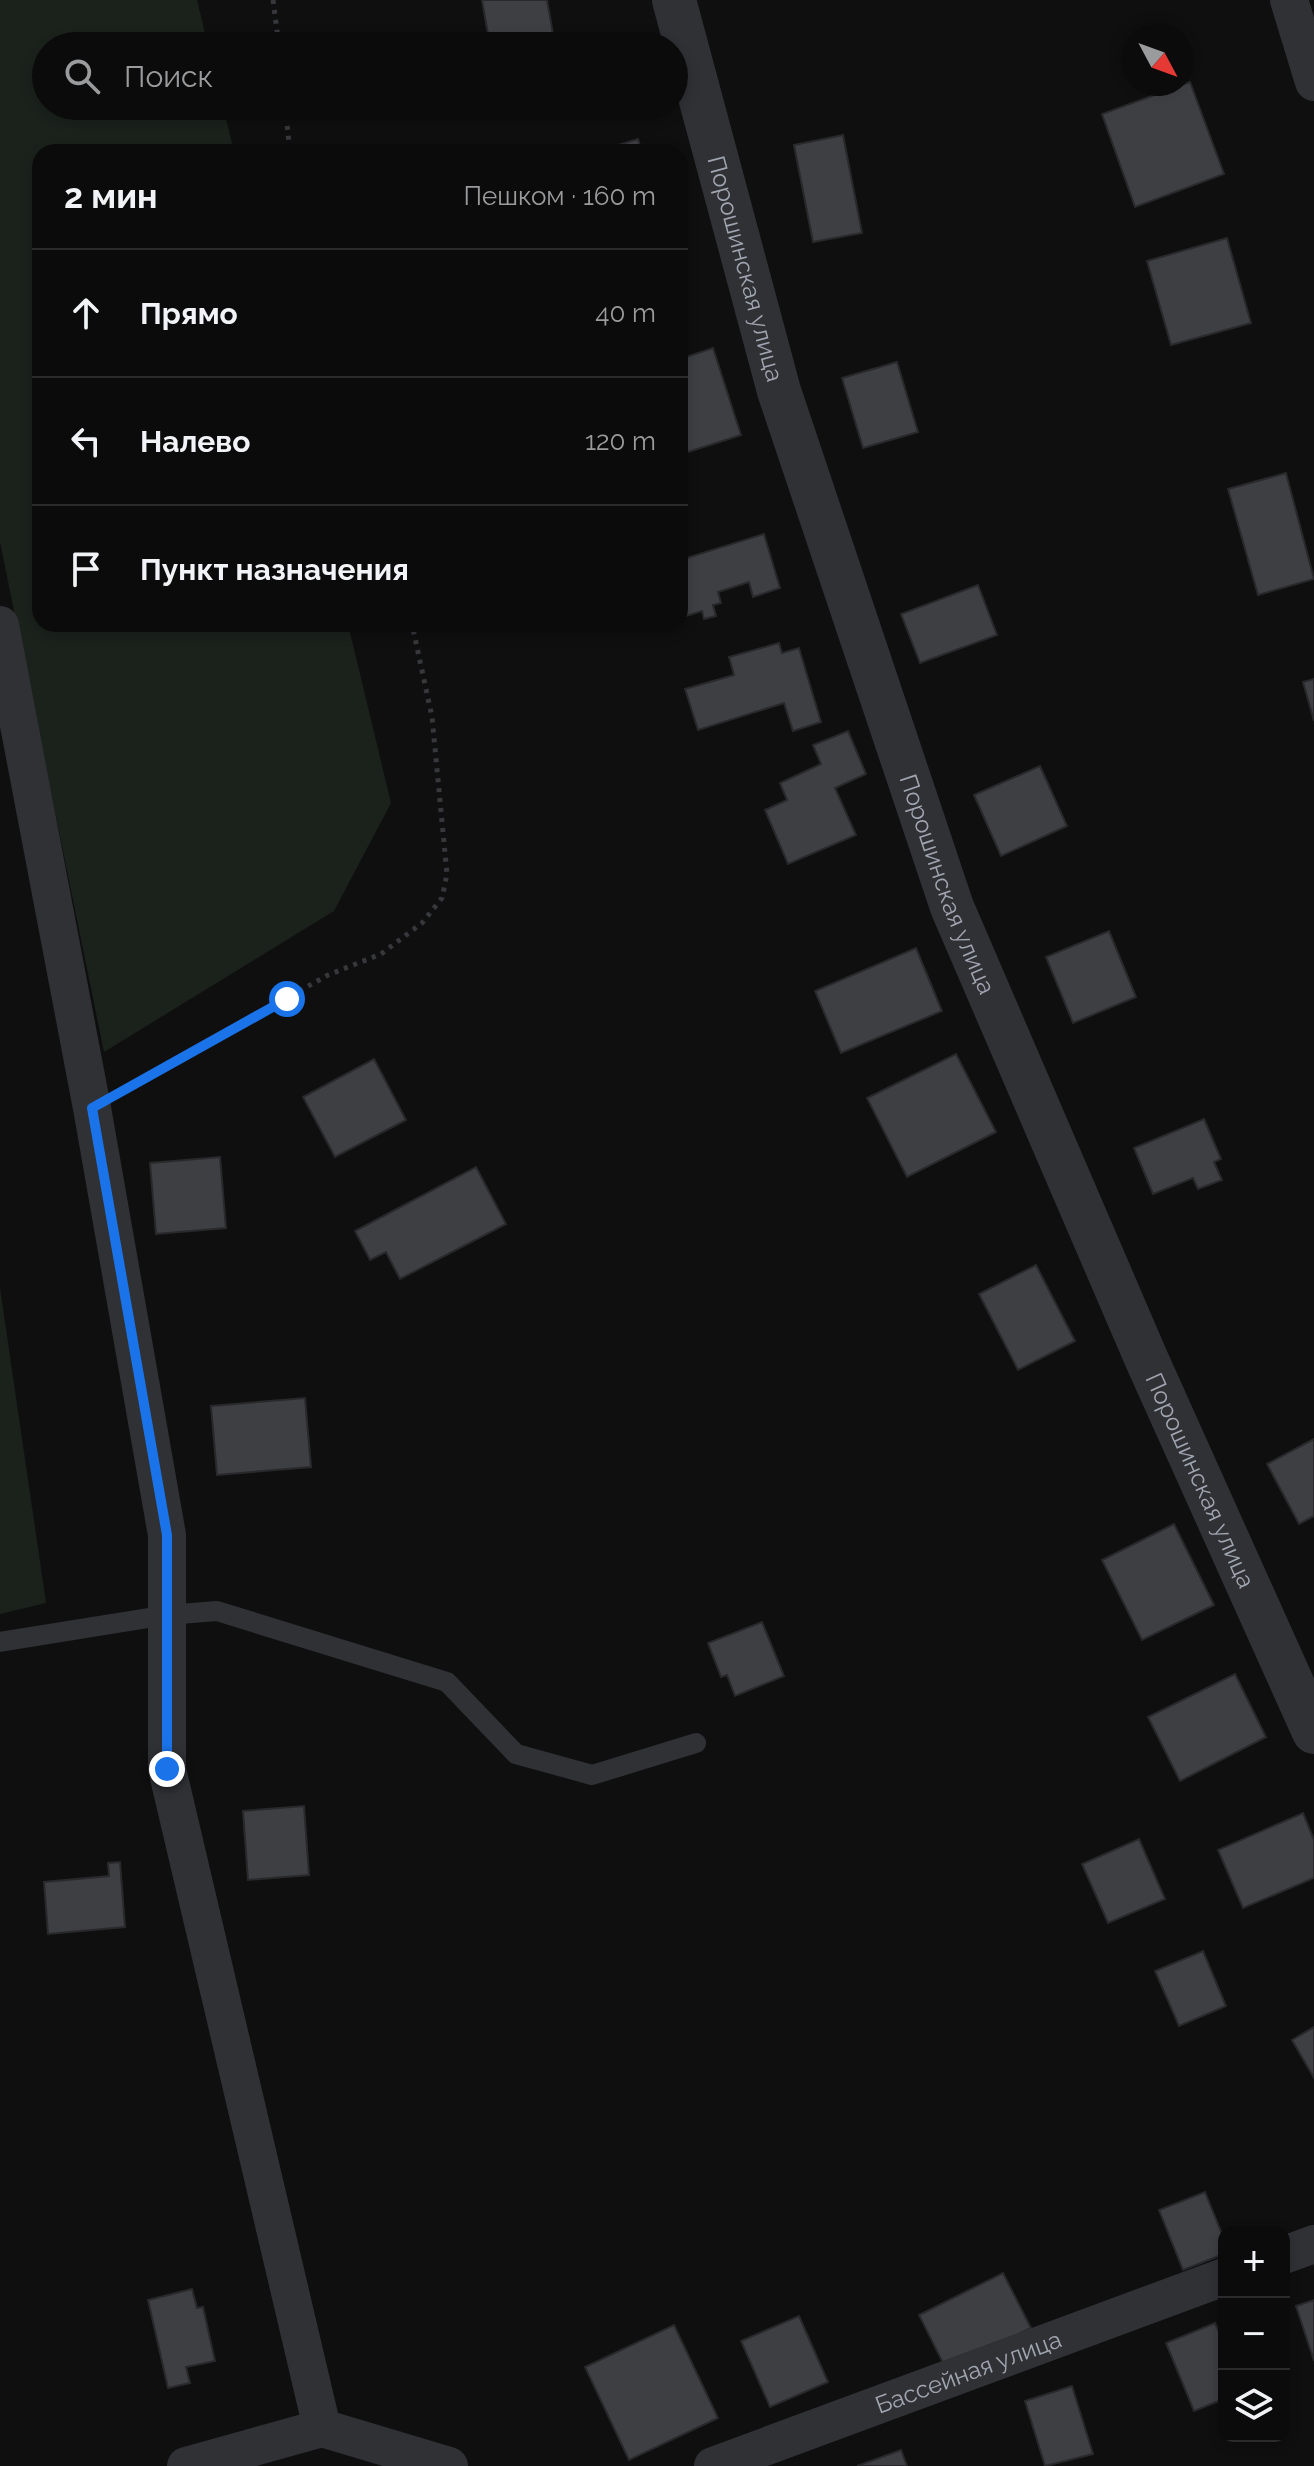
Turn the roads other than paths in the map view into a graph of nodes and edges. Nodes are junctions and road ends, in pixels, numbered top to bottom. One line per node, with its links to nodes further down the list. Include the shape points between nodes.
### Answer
1 (674, 0): 3 (street, Порошинская улица)
2 (1289, 0): 5 (street)
3 (683, 32)
4 (688, 52): 9 (street, Порошинская улица, via 779,391 952,907)
5 (1314, 82)
6 (0, 625): 7 (street, via 167,1535)
7 (167, 1615): 8 (lane); 10 (lane, via 217,1611 447,1682 516,1754 592,1775); 14 (street, via 167,1769)
8 (0, 1642)
9 (1314, 1732)
10 (696, 1743)
11 (1314, 2244): 12 (street)
12 (1290, 2253)
13 (1218, 2279): 17 (street, Бассейная улица)
14 (322, 2428): 15 (street); 16 (street)
15 (186, 2466)
16 (449, 2466)
17 (713, 2466)

